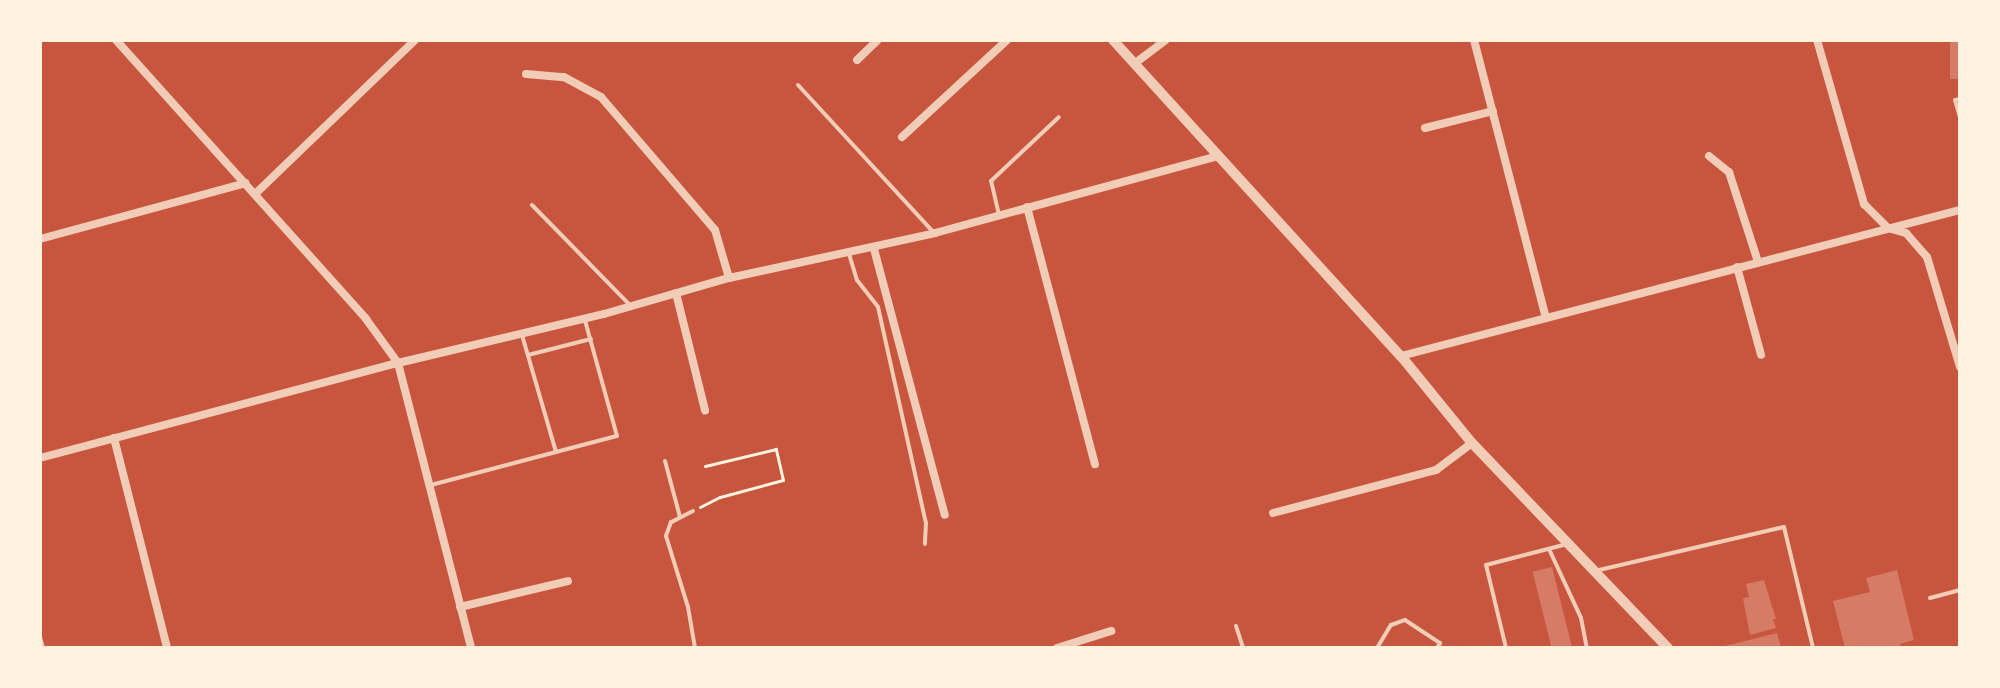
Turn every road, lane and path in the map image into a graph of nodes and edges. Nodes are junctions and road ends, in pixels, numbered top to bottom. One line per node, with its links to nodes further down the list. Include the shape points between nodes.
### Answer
1 (116, 40): 21 (street)
2 (415, 40): 22 (street)
3 (878, 40): 9 (street)
4 (1007, 40): 18 (street)
5 (1113, 40): 10 (street)
6 (1166, 40): 10 (street)
7 (1474, 40): 14 (street)
8 (1817, 40): 27 (street, via 1864,204)
9 (857, 60)
10 (1134, 64): 19 (street)
11 (526, 74): 34 (street, via 564,77 601,97 715,230)
12 (798, 85): 28 (lane)
13 (1960, 99): 16 (lane, via 1955,100)
14 (1493, 111): 17 (street); 37 (street)
15 (1059, 117): 26 (lane, via 991,181)
16 (1960, 118)
17 (1425, 128)
18 (902, 137)
19 (1219, 156): 24 (street); 44 (street)
20 (1709, 156): 32 (street, via 1729,172)
21 (246, 183): 22 (street); 29 (street)
22 (255, 194): 45 (street)
23 (532, 205): 36 (lane)
24 (1027, 207): 26 (street); 53 (street)
25 (1960, 210): 27 (street)
26 (999, 215): 28 (street)
27 (1888, 228): 32 (street); 39 (street, via 1906,233 1927,257)
28 (935, 233): 30 (street)
29 (40, 239)
30 (874, 249): 31 (street); 58 (street)
31 (849, 254): 34 (street); 60 (lane, via 857,280 878,307 926,523)
32 (1758, 262): 33 (street)
33 (1737, 267): 37 (street); 43 (street)
34 (729, 278): 35 (street)
35 (676, 293): 36 (street); 47 (street)
36 (632, 306): 38 (street)
37 (1546, 318): 44 (street)
38 (585, 319): 40 (street); 41 (lane)
39 (1956, 330): 46 (street)
40 (522, 334): 42 (lane); 45 (street)
41 (591, 339): 42 (lane); 50 (lane, via 617,436)
42 (528, 355): 50 (lane)
43 (1761, 355)
44 (1401, 356): 49 (street)
45 (398, 363): 48 (street); 55 (street)
46 (1960, 367)
47 (705, 410)
48 (114, 438): 51 (street); 72 (street)
49 (1472, 443): 57 (street, via 1436,470); 61 (street)
50 (556, 452): 55 (lane)
51 (40, 458)
52 (665, 461): 59 (lane)
53 (1095, 464)
54 (705, 466): 56 (path, via 776,449 783,480 720,497)
55 (429, 486): 67 (street)
56 (693, 511): 59 (lane)
57 (1273, 513)
58 (945, 515)
59 (680, 517): 74 (lane, via 671,522 666,536)
60 (925, 544)
61 (1569, 544): 62 (lane); 63 (street)
62 (1549, 549): 79 (lane, via 1486,565); 80 (lane, via 1581,618)
63 (1596, 571): 81 (street); 82 (lane, via 1784,527)
64 (568, 581): 67 (street)
65 (1960, 590): 66 (lane)
66 (1930, 598)
67 (460, 607): 73 (street)
68 (1236, 626): 76 (lane)
69 (1111, 631): 75 (street)
70 (40, 637): 71 (lane)
71 (43, 648)
72 (167, 648)
73 (471, 648)
74 (695, 648)
75 (1057, 648)
76 (1243, 648)
77 (1377, 648): 78 (lane, via 1391,625 1405,620 1440,643)
78 (1437, 648)
79 (1506, 648)
80 (1587, 648)
81 (1668, 648)
82 (1813, 648)

